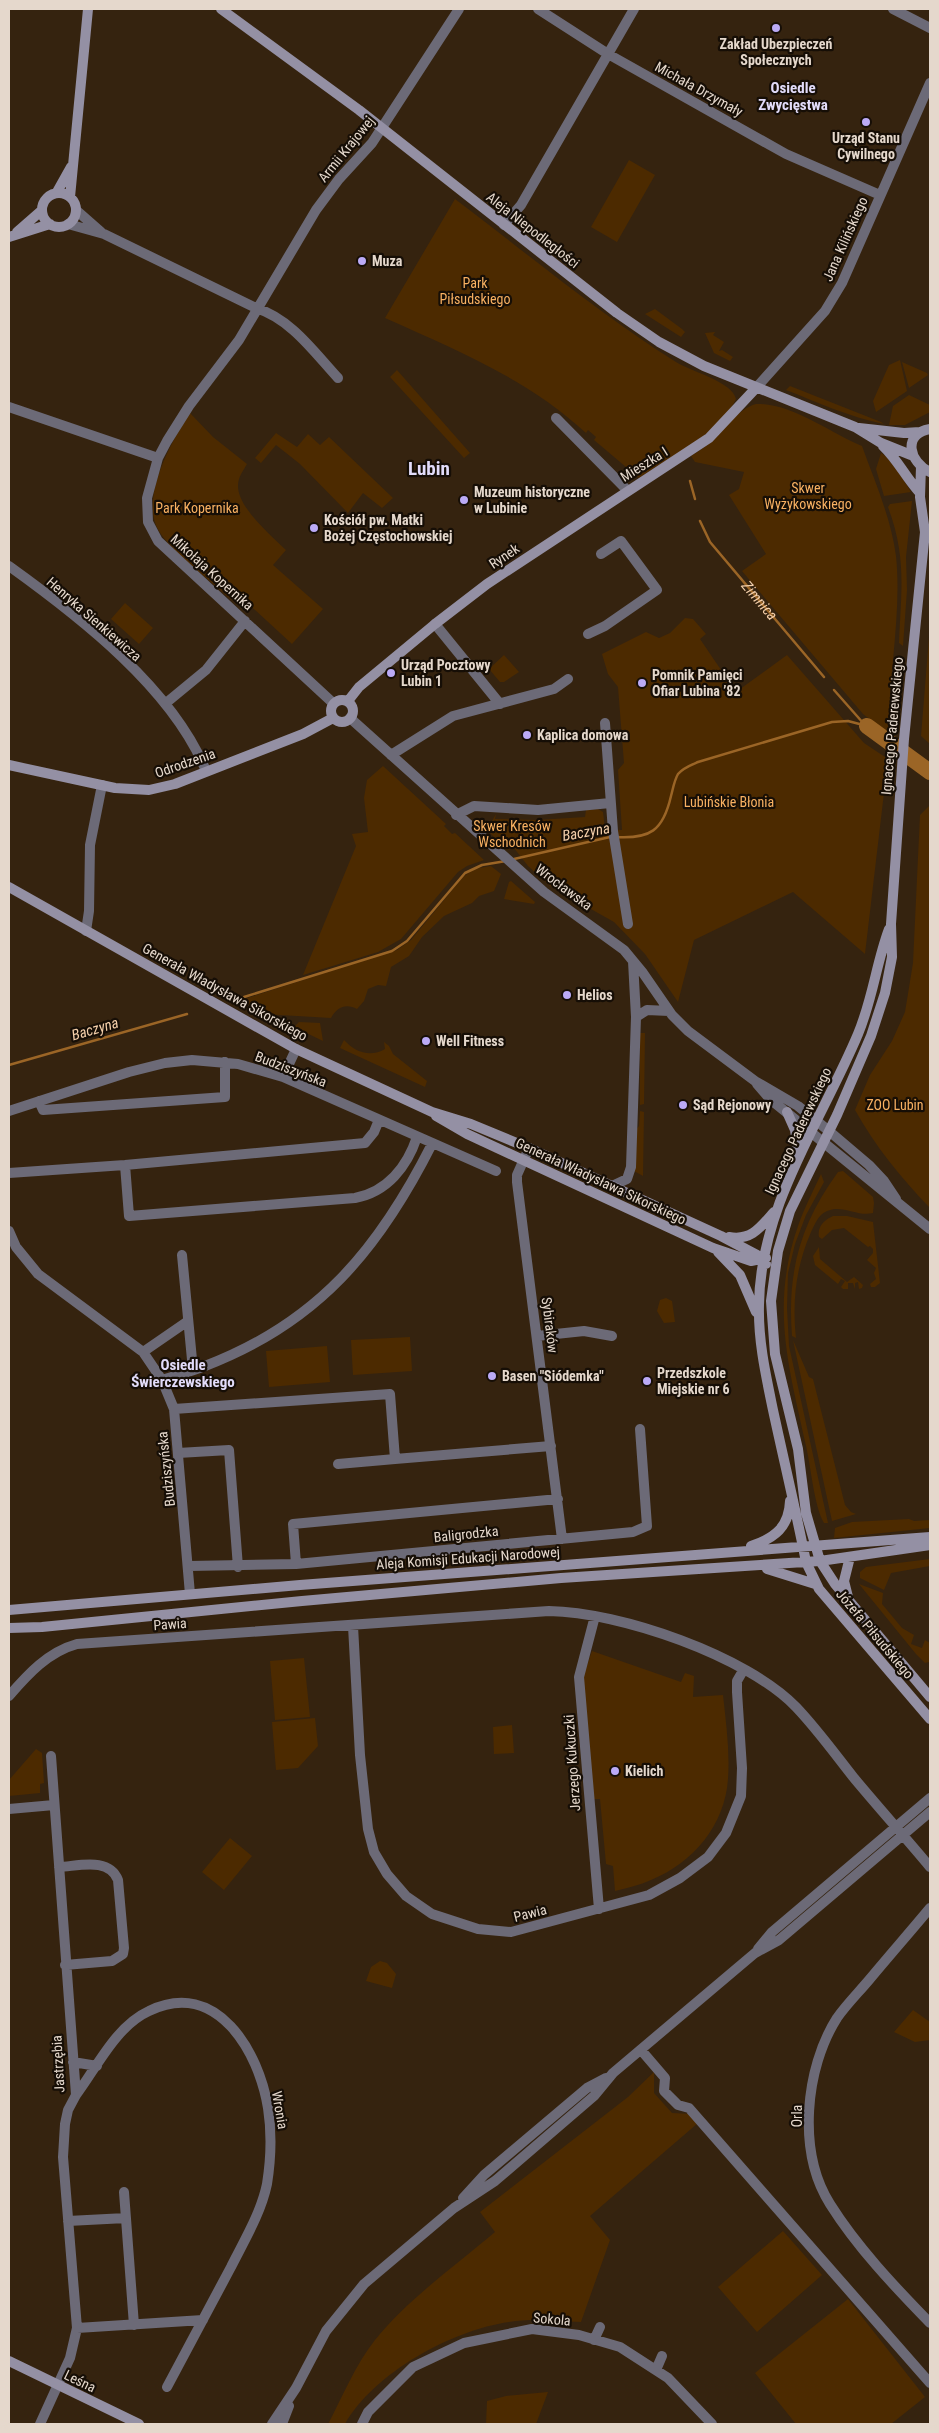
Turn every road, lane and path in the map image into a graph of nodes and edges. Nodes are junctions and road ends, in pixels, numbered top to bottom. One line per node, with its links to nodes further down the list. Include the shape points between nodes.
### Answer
1 (88, 9): 11 (street)
2 (222, 9): 10 (street, Aleja Niepodległości)
3 (459, 9): 10 (street, Armii Krajowej)
4 (538, 9): 8 (street, Michała Drzymały)
5 (634, 9): 8 (street)
6 (893, 9): 7 (street)
7 (930, 28)
8 (608, 54): 13 (street, Michała Drzymały, via 786,154); 19 (street, via 521,205)
9 (930, 83): 13 (street, Jana Kilińskiego)
10 (382, 128): 19 (street, Aleja Niepodległości); 22 (street, Armii Krajowej, via 316,210)
11 (74, 162): 12 (street); 14 (street)
12 (57, 192): 14 (street); 16 (street, via 44,200)
13 (880, 195): 24 (street, Jana Kilińskiego, via 842,283 825,311)
14 (70, 197): 15 (street)
15 (76, 210): 18 (street); 20 (street)
16 (41, 211): 17 (street); 21 (street)
17 (50, 224): 18 (street, via 59,227); 21 (street)
18 (68, 224): 20 (street)
19 (504, 225): 24 (street, Aleja Niepodległości, via 659,342)
20 (104, 234): 22 (street)
21 (11, 235)
22 (256, 308): 23 (street, via 274,314 295,331); 32 (street, Mikołaja Kopernika, via 239,340 190,406)
23 (338, 378)
24 (756, 388): 27 (street, Aleja Niepodległości); 34 (street, Mieszka I, via 709,438)
25 (9, 407): 32 (street)
26 (556, 418): 34 (street)
27 (856, 427): 29 (street, Aleja Niepodległości); 30 (street, Aleja Niepodległości)
28 (930, 428): 29 (street)
29 (920, 432): 31 (street, via 911,447)
30 (881, 444): 31 (street, Aleja Niepodległości); 35 (street, via 894,456 902,473)
31 (911, 455): 33 (street)
32 (158, 458): 41 (street, Mikołaja Kopernika, via 147,498 146,512 152,533)
33 (926, 469): 35 (street, Ignacego Paderewskiego)
34 (627, 490): 38 (street, Mieszka I)
35 (920, 493): 37 (street, Ignacego Paderewskiego)
36 (930, 519): 37 (street, Ignacego Paderewskiego)
37 (925, 532): 60 (street, Ignacego Paderewskiego, via 904,740)
38 (536, 550): 42 (street, Rynek)
39 (601, 554): 43 (street, via 621,541 657,590)
40 (9, 566): 47 (street, Henryka Sienkiewicza, via 105,642)
41 (245, 621): 46 (street, Mikołaja Kopernika); 47 (street, via 206,670)
42 (435, 624): 45 (street, via 359,687); 48 (street)
43 (588, 634)
44 (568, 679): 48 (street, via 554,688)
45 (348, 701): 46 (street, via 342,699); 50 (street, via 353,708)
46 (333, 703): 49 (street, via 330,711)
47 (166, 704): 54 (street, Henryka Sienkiewicza, via 195,745)
48 (500, 704): 52 (street, via 453,716)
49 (333, 718): 50 (street, via 343,722); 54 (street, Odrodzenia, via 303,734)
50 (350, 718): 52 (street, Wrocławska)
51 (606, 723): 56 (street)
52 (391, 755): 57 (street, Wrocławska)
53 (9, 765): 55 (street, Odrodzenia)
54 (206, 771): 55 (street, Odrodzenia, via 175,784 149,790)
55 (102, 785): 61 (street, via 90,845)
56 (610, 804): 57 (street, via 538,810 474,806); 59 (street)
57 (456, 816): 62 (street, Wrocławska, via 544,892 614,941)
58 (9, 887): 61 (street, Generała Władysława Sikorskiego)
59 (628, 924)
60 (891, 924): 75 (street, Ignacego Paderewskiego, via 864,1019); 76 (street, Ignacego Paderewskiego, via 892,957 877,1021)
61 (86, 931): 66 (street, Generała Władysława Sikorskiego)
62 (633, 961): 63 (street, Wrocławska); 65 (street)
63 (651, 985): 64 (street, Wrocławska); 65 (street)
64 (669, 1011): 65 (street); 69 (street, Wrocławska, via 688,1032)
65 (635, 1013): 87 (street, via 631,1173 627,1180)
66 (296, 1049): 68 (street); 72 (street, Generała Władysława Sikorskiego)
67 (225, 1062): 68 (street, Budziszyńska); 70 (street, Budziszyńska, via 192,1060 153,1065); 70 (street, via 225,1097 44,1110)
68 (283, 1077): 74 (street, Budziszyńska)
69 (755, 1081): 73 (street, Wrocławska); 75 (street, Wrocławska)
70 (39, 1101): 71 (street, Budziszyńska)
71 (9, 1111)
72 (432, 1112): 81 (street, Generała Władysława Sikorskiego); 83 (street, Generała Władysława Sikorskiego, via 448,1124)
73 (787, 1112): 77 (street, Wrocławska); 82 (street, via 795,1130)
74 (379, 1120): 78 (street, Budziszyńska); 84 (street, via 364,1143)
75 (817, 1121): 76 (street, Wrocławska); 77 (street, Ignacego Paderewskiego)
76 (830, 1131): 79 (street, Ignacego Paderewskiego); 88 (street, Wrocławska, via 869,1165)
77 (811, 1132): 79 (street, Wrocławska); 82 (street, Ignacego Paderewskiego)
78 (417, 1137): 80 (street, Budziszyńska); 84 (street, via 410,1155 391,1182 368,1196 355,1198 129,1216)
79 (824, 1142): 88 (street, Wrocławska, via 873,1184); 94 (street, Ignacego Paderewskiego, via 790,1211)
80 (432, 1144): 85 (street, Budziszyńska); 103 (street, via 374,1242 327,1294 298,1317 255,1343)
81 (529, 1148): 83 (street, Sybiraków); 87 (street, Generała Władysława Sikorskiego)
82 (799, 1156): 89 (street, Ignacego Paderewskiego)
83 (524, 1160): 93 (street, Generała Władysława Sikorskiego); 100 (street, Sybiraków, via 517,1182)
84 (125, 1165): 86 (street)
85 (496, 1171)
86 (9, 1172)
87 (612, 1186): 92 (street, Generała Władysława Sikorskiego)
88 (896, 1199): 90 (street, Wrocławska)
89 (778, 1208): 92 (street, via 752,1235 740,1238); 96 (street, Ignacego Paderewskiego)
90 (930, 1229)
91 (9, 1230): 102 (street, Budziszyńska, via 16,1247 38,1274)
92 (720, 1236): 96 (street, Generała Władysława Sikorskiego, via 758,1254)
93 (713, 1248): 96 (street, Generała Władysława Sikorskiego, via 752,1261); 98 (street, via 740,1275)
94 (778, 1251): 96 (street); 97 (street, Ignacego Paderewskiego)
95 (182, 1255): 99 (street)
96 (763, 1260): 97 (street, Generała Władysława Sikorskiego); 98 (street, Ignacego Paderewskiego)
97 (773, 1278): 115 (street, Ignacego Paderewskiego, via 771,1319 775,1354 798,1449 806,1514)
98 (759, 1320): 111 (street, Ignacego Paderewskiego, via 767,1380)
99 (188, 1322): 102 (street); 103 (street)
100 (537, 1336): 101 (street, via 584,1331); 107 (street, Sybiraków)
101 (612, 1336)
102 (143, 1352): 104 (street, Budziszyńska)
103 (193, 1370): 104 (street)
104 (162, 1380): 105 (street, Budziszyńska)
105 (174, 1409): 108 (street, Budziszyńska); 109 (street, via 390,1394)
106 (640, 1429): 114 (street, Baligrodzka, via 647,1526 633,1532)
107 (551, 1446): 109 (street); 112 (street, Sybiraków)
108 (178, 1453): 123 (street, Budziszyńska); 124 (street, via 229,1450)
109 (395, 1459): 110 (street)
110 (338, 1464)
111 (790, 1492): 117 (street, Ignacego Paderewskiego); 118 (street, via 787,1519 776,1535)
112 (558, 1498): 114 (street, Sybiraków); 122 (street, via 292,1524)
113 (930, 1537): 115 (street, Aleja Komisji Edukacji Narodowej)
114 (562, 1539): 122 (street, Baligrodzka)
115 (814, 1545): 117 (street, Aleja Komisji Edukacji Narodowej); 120 (street, Ignacego Paderewskiego)
116 (930, 1545): 119 (street, Aleja Komisji Edukacji Narodowej)
117 (802, 1546): 118 (street, Aleja Komisji Edukacji Narodowej); 121 (street, Ignacego Paderewskiego)
118 (737, 1551): 127 (street, Aleja Komisji Edukacji Narodowej)
119 (850, 1557): 120 (street, Aleja Komisji Edukacji Narodowej); 128 (street, via 844,1581)
120 (820, 1561): 121 (street, Aleja Komisji Edukacji Narodowej); 128 (street, Józefa Piłsudskiego)
121 (806, 1562): 125 (street, Aleja Komisji Edukacji Narodowej); 126 (street, Józefa Piłsudskiego)
122 (296, 1564): 124 (street, Baligrodzka)
123 (189, 1566): 124 (street, Baligrodzka); 127 (street, Budziszyńska)
124 (238, 1567)
125 (746, 1567): 126 (street, via 777,1571); 132 (street, Aleja Komisji Edukacji Narodowej, via 561,1578)
126 (816, 1584): 138 (street, Józefa Piłsudskiego)
127 (190, 1594): 129 (street, Aleja Komisji Edukacji Narodowej)
128 (850, 1602): 137 (street, Józefa Piłsudskiego)
129 (9, 1610)
130 (595, 1616): 131 (street, Pawia, via 549,1611); 135 (street, Pawia, via 675,1639); 149 (street, Jerzego Kukuczki, via 579,1677)
131 (353, 1626): 136 (street, Pawia, via 77,1644 42,1662); 149 (street, Pawia, via 360,1755 368,1829 374,1852 406,1896 432,1914 478,1929 511,1932)
132 (42, 1627): 133 (street); 134 (street)
133 (9, 1628)
134 (9, 1637)
135 (744, 1669): 144 (street, Pawia, via 795,1706); 149 (street, Pawia, via 737,1692 741,1796 726,1833 708,1857 680,1878 648,1894)
136 (9, 1696)
137 (930, 1697)
138 (930, 1719)
139 (51, 1756): 141 (street, Jastrzębia)
140 (930, 1798): 144 (street)
141 (54, 1805): 142 (street); 146 (street, Jastrzębia)
142 (9, 1809)
143 (930, 1812): 145 (street)
144 (896, 1827): 145 (street, Pawia); 150 (street, via 772,1932)
145 (903, 1835): 147 (street, Pawia); 150 (street, via 779,1940)
146 (59, 1867): 151 (street, Jastrzębia); 151 (street, via 99,1864 115,1873 124,1948 123,1954 112,1961)
147 (930, 1867)
148 (930, 1908): 160 (street, Orla, via 838,2018 817,2062 810,2117 817,2176 829,2203 886,2277)
149 (599, 1909)
150 (755, 1953): 152 (street)
151 (65, 1965): 153 (street, Jastrzębia)
152 (641, 2050): 168 (street, via 665,2078 664,2091 678,2106 689,2108); 171 (street, via 610,2076 594,2096 502,2175 454,2208 364,2284 326,2331)
153 (73, 2062): 154 (street); 155 (street, Jastrzębia)
154 (97, 2066): 155 (street, Wronia); 159 (street, Wronia, via 124,2028 142,2015 164,2005 191,2003 209,2008 223,2018 257,2069 268,2107 271,2133 266,2186 251,2227)
155 (76, 2096): 158 (street, Jastrzębia, via 65,2124 63,2157)
156 (124, 2192): 157 (street)
157 (126, 2218): 158 (street); 161 (street)
158 (68, 2221): 163 (street, Jastrzębia)
159 (203, 2320): 161 (street); 170 (street, Wronia)
160 (930, 2322)
161 (134, 2325): 163 (street)
162 (600, 2327): 164 (street)
163 (77, 2328): 169 (street, Jastrzębia, via 70,2358)
164 (594, 2340): 167 (street, Sokola, via 620,2347); 176 (street, Sokola, via 532,2329 464,2343 413,2367 368,2412)
165 (662, 2356): 167 (street)
166 (9, 2360): 169 (street, Leśna)
167 (656, 2370): 177 (street, Sokola, via 668,2378)
168 (930, 2382)
169 (58, 2386): 172 (street, Jastrzębia); 173 (street, Leśna)
170 (167, 2387)
171 (296, 2388): 174 (street); 175 (street)
172 (40, 2424)
173 (139, 2424)
174 (272, 2424)
175 (282, 2424)
176 (362, 2424)
177 (712, 2424)

